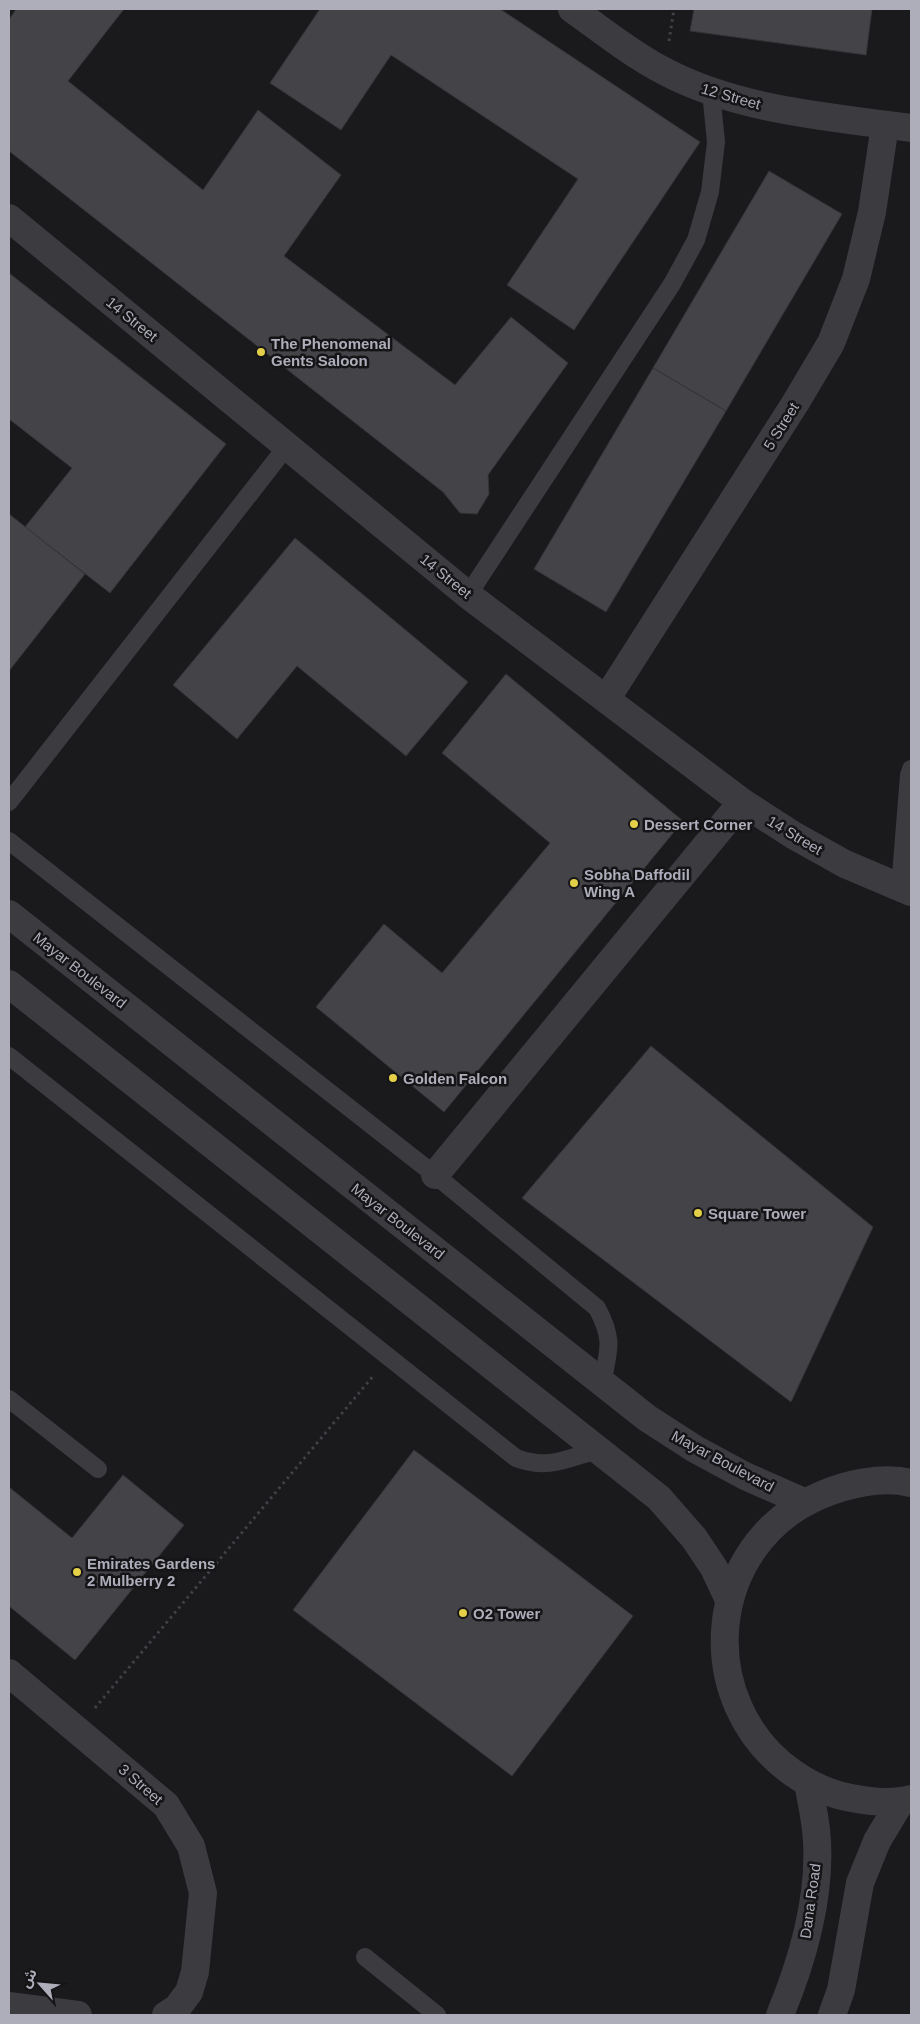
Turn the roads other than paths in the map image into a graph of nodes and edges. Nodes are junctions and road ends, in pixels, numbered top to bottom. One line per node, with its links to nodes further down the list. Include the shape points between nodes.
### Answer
1 (572, 9): 2 (street, 12 Street, via 663,71)
2 (711, 92): 3 (street, 12 Street, via 760,106); 7 (lane, via 716,142 710,192 696,240 672,284)
3 (885, 125): 4 (street, 12 Street); 8 (street, 5 Street, via 872,212 856,279 831,343)
4 (911, 128)
5 (9, 218): 6 (street, 14 Street)
6 (287, 446): 7 (street, 14 Street); 10 (lane)
7 (468, 595): 8 (street, 14 Street)
8 (606, 698): 11 (street, 14 Street)
9 (911, 769): 13 (lane)
10 (9, 802)
11 (742, 802): 13 (street, 14 Street, via 792,835 846,864); 17 (street)
12 (9, 841): 17 (lane)
13 (906, 890)
14 (9, 914): 18 (street, Mayar Boulevard)
15 (9, 984): 20 (street)
16 (9, 1056): 20 (lane, via 516,1458 543,1465)
17 (435, 1175): 18 (lane, via 597,1308 606,1326 610,1347)
18 (602, 1383): 23 (street, Mayar Boulevard, via 695,1449)
19 (9, 1399): 21 (lane)
20 (597, 1450): 24 (street, via 659,1498 694,1538 714,1568)
21 (98, 1469)
22 (911, 1483): 23 (street, via 871,1481 836,1488)
23 (804, 1502): 24 (street, via 757,1544 740,1570)
24 (729, 1600): 26 (street, via 724,1635 726,1671 736,1705 754,1737 779,1763)
25 (9, 1673): 31 (street, 3 Street, via 166,1805 192,1846 203,1893 195,1972 189,1992 177,2008)
26 (808, 1783): 27 (street, via 838,1796 869,1801); 33 (street, Dana Road, via 816,1829 817,1875 796,1975)
27 (906, 1800): 34 (street, via 877,1841 860,1884 841,1990)
28 (365, 1957): 32 (lane)
29 (9, 2006): 30 (street)
30 (78, 2015)
31 (166, 2015)
32 (437, 2015)
33 (780, 2015)
34 (832, 2015)

